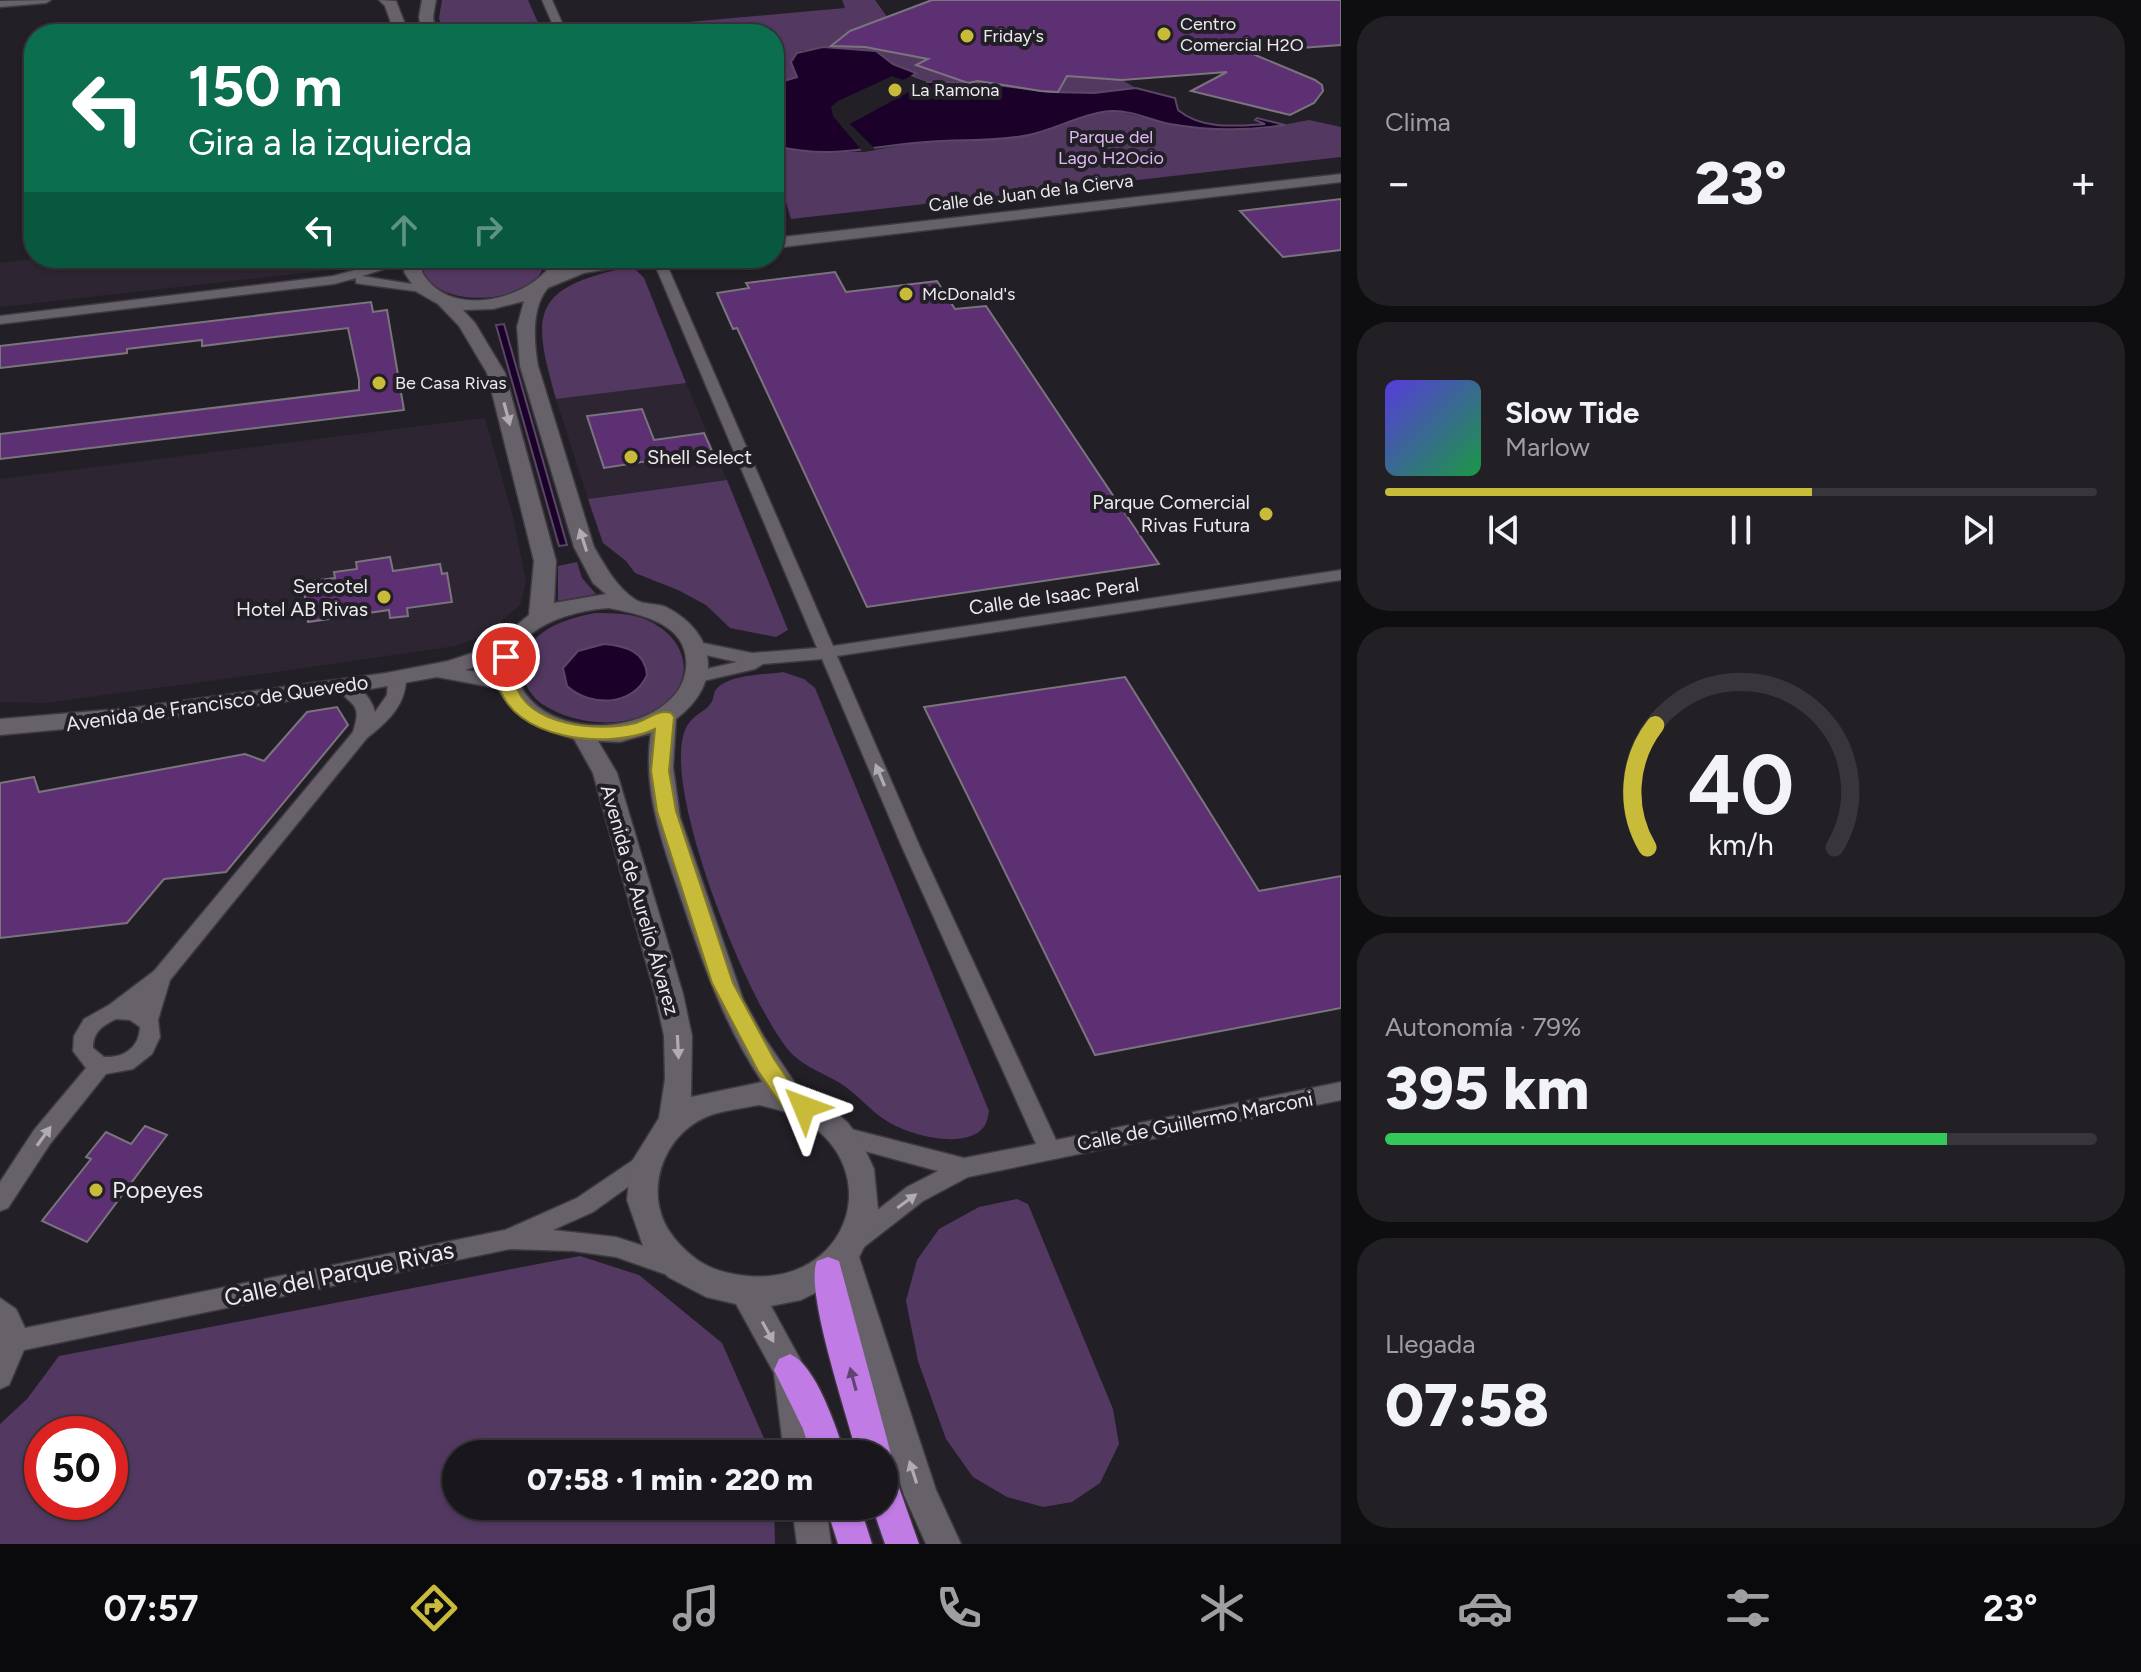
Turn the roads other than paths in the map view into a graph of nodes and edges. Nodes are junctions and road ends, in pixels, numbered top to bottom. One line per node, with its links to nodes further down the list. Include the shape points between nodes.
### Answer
1 (46, 0): 5 (street)
2 (386, 0): 6 (main road)
3 (429, 0): 7 (main road)
4 (547, 0): 8 (street)
5 (0, 4)
6 (398, 24)
7 (427, 24)
8 (558, 24)
9 (1341, 167): 11 (street, Calle de Juan de la Cierva)
10 (1341, 178): 12 (street, Calle de Juan de la Cierva)
11 (784, 231)
12 (784, 242)
13 (384, 268): 18 (street)
14 (414, 268): 20 (main road)
15 (557, 268): 19 (main road)
16 (586, 268): 19 (street)
17 (662, 268): 28 (street)
18 (334, 280): 20 (street); 22 (street)
19 (544, 286): 21 (main road, via 498,304); 24 (main road, one-way to 19, via 601,578 584,547 529,366 527,315)
20 (424, 290): 21 (main road)
21 (443, 299): 25 (main road, one-way to 25, via 466,323 496,373 545,561)
22 (0, 320)
23 (1341, 575): 28 (street, Calle de Isaac Peral)
24 (627, 602): 25 (main road, via 575,604); 27 (main road, via 672,618)
25 (539, 618): 26 (main road)
26 (509, 648): 30 (street, Avenida de Francisco de Quevedo); 33 (main road)
27 (698, 648): 29 (street, Calle de Isaac Peral); 31 (main road)
28 (829, 652): 29 (street, Calle de Isaac Peral); 47 (street, one-way to 28, via 911,847)
29 (773, 659): 31 (street, Calle de Isaac Peral)
30 (432, 672): 32 (street, Avenida de Francisco de Quevedo); 33 (street, Avenida de Francisco de Quevedo)
31 (699, 676): 35 (main road, via 687,701)
32 (397, 678): 34 (street, Avenida de Francisco de Quevedo); 38 (street, via 397,697)
33 (507, 683): 37 (main road, via 516,701 533,716)
34 (344, 686): 36 (street, Avenida de Francisco de Quevedo, via 61,725); 38 (street, via 364,702 367,716)
35 (665, 717): 37 (main road, via 613,734); 44 (main road, via 660,771 678,853 743,1027)
36 (0, 727)
37 (582, 733): 45 (main road, Avenida de Aurelio Álvarez, one-way to 45, via 605,773 669,994 678,1036)
38 (361, 734): 39 (street)
39 (161, 977): 40 (street); 41 (street)
40 (116, 1011): 41 (street, via 134,1011); 42 (street, via 96,1020 84,1035 86,1057)
41 (147, 1021): 42 (street, via 151,1033 144,1050 120,1065)
42 (101, 1065): 50 (street, one-way to 42, via 42,1137)
43 (1341, 1091): 47 (street, Calle de Guillermo Marconi)
44 (790, 1099): 45 (main road, via 728,1095 698,1104); 46 (main road, via 819,1114)
45 (673, 1120): 48 (main road)
46 (843, 1136): 49 (street); 52 (main road, via 858,1160 865,1187 864,1215)
47 (1050, 1150): 49 (street, Calle de Guillermo Marconi)
48 (645, 1162): 51 (street, Calle del Parque Rivas, via 585,1205); 53 (main road, via 643,1212 657,1242)
49 (964, 1168): 52 (street, one-way to 49, via 915,1194)
50 (0, 1201)
51 (507, 1240): 53 (street, via 616,1247); 56 (street, Calle del Parque Rivas)
52 (842, 1256): 54 (main road, via 809,1283); 61 (highway, one-way to 52, via 836,1316); 68 (main road, one-way to 52, via 921,1495)
53 (680, 1268): 54 (main road, via 711,1285)
54 (747, 1294): 57 (main road, one-way to 57)
55 (0, 1309): 56 (street, via 13,1324)
56 (15, 1341): 58 (street)
57 (790, 1370): 59 (main road); 60 (highway)
58 (0, 1377)
59 (799, 1440)
60 (823, 1440)
61 (870, 1440)
62 (811, 1520): 65 (main road)
63 (847, 1520): 66 (highway)
64 (894, 1520): 67 (highway)
65 (814, 1544)
66 (855, 1544)
67 (902, 1544)
68 (944, 1544)

